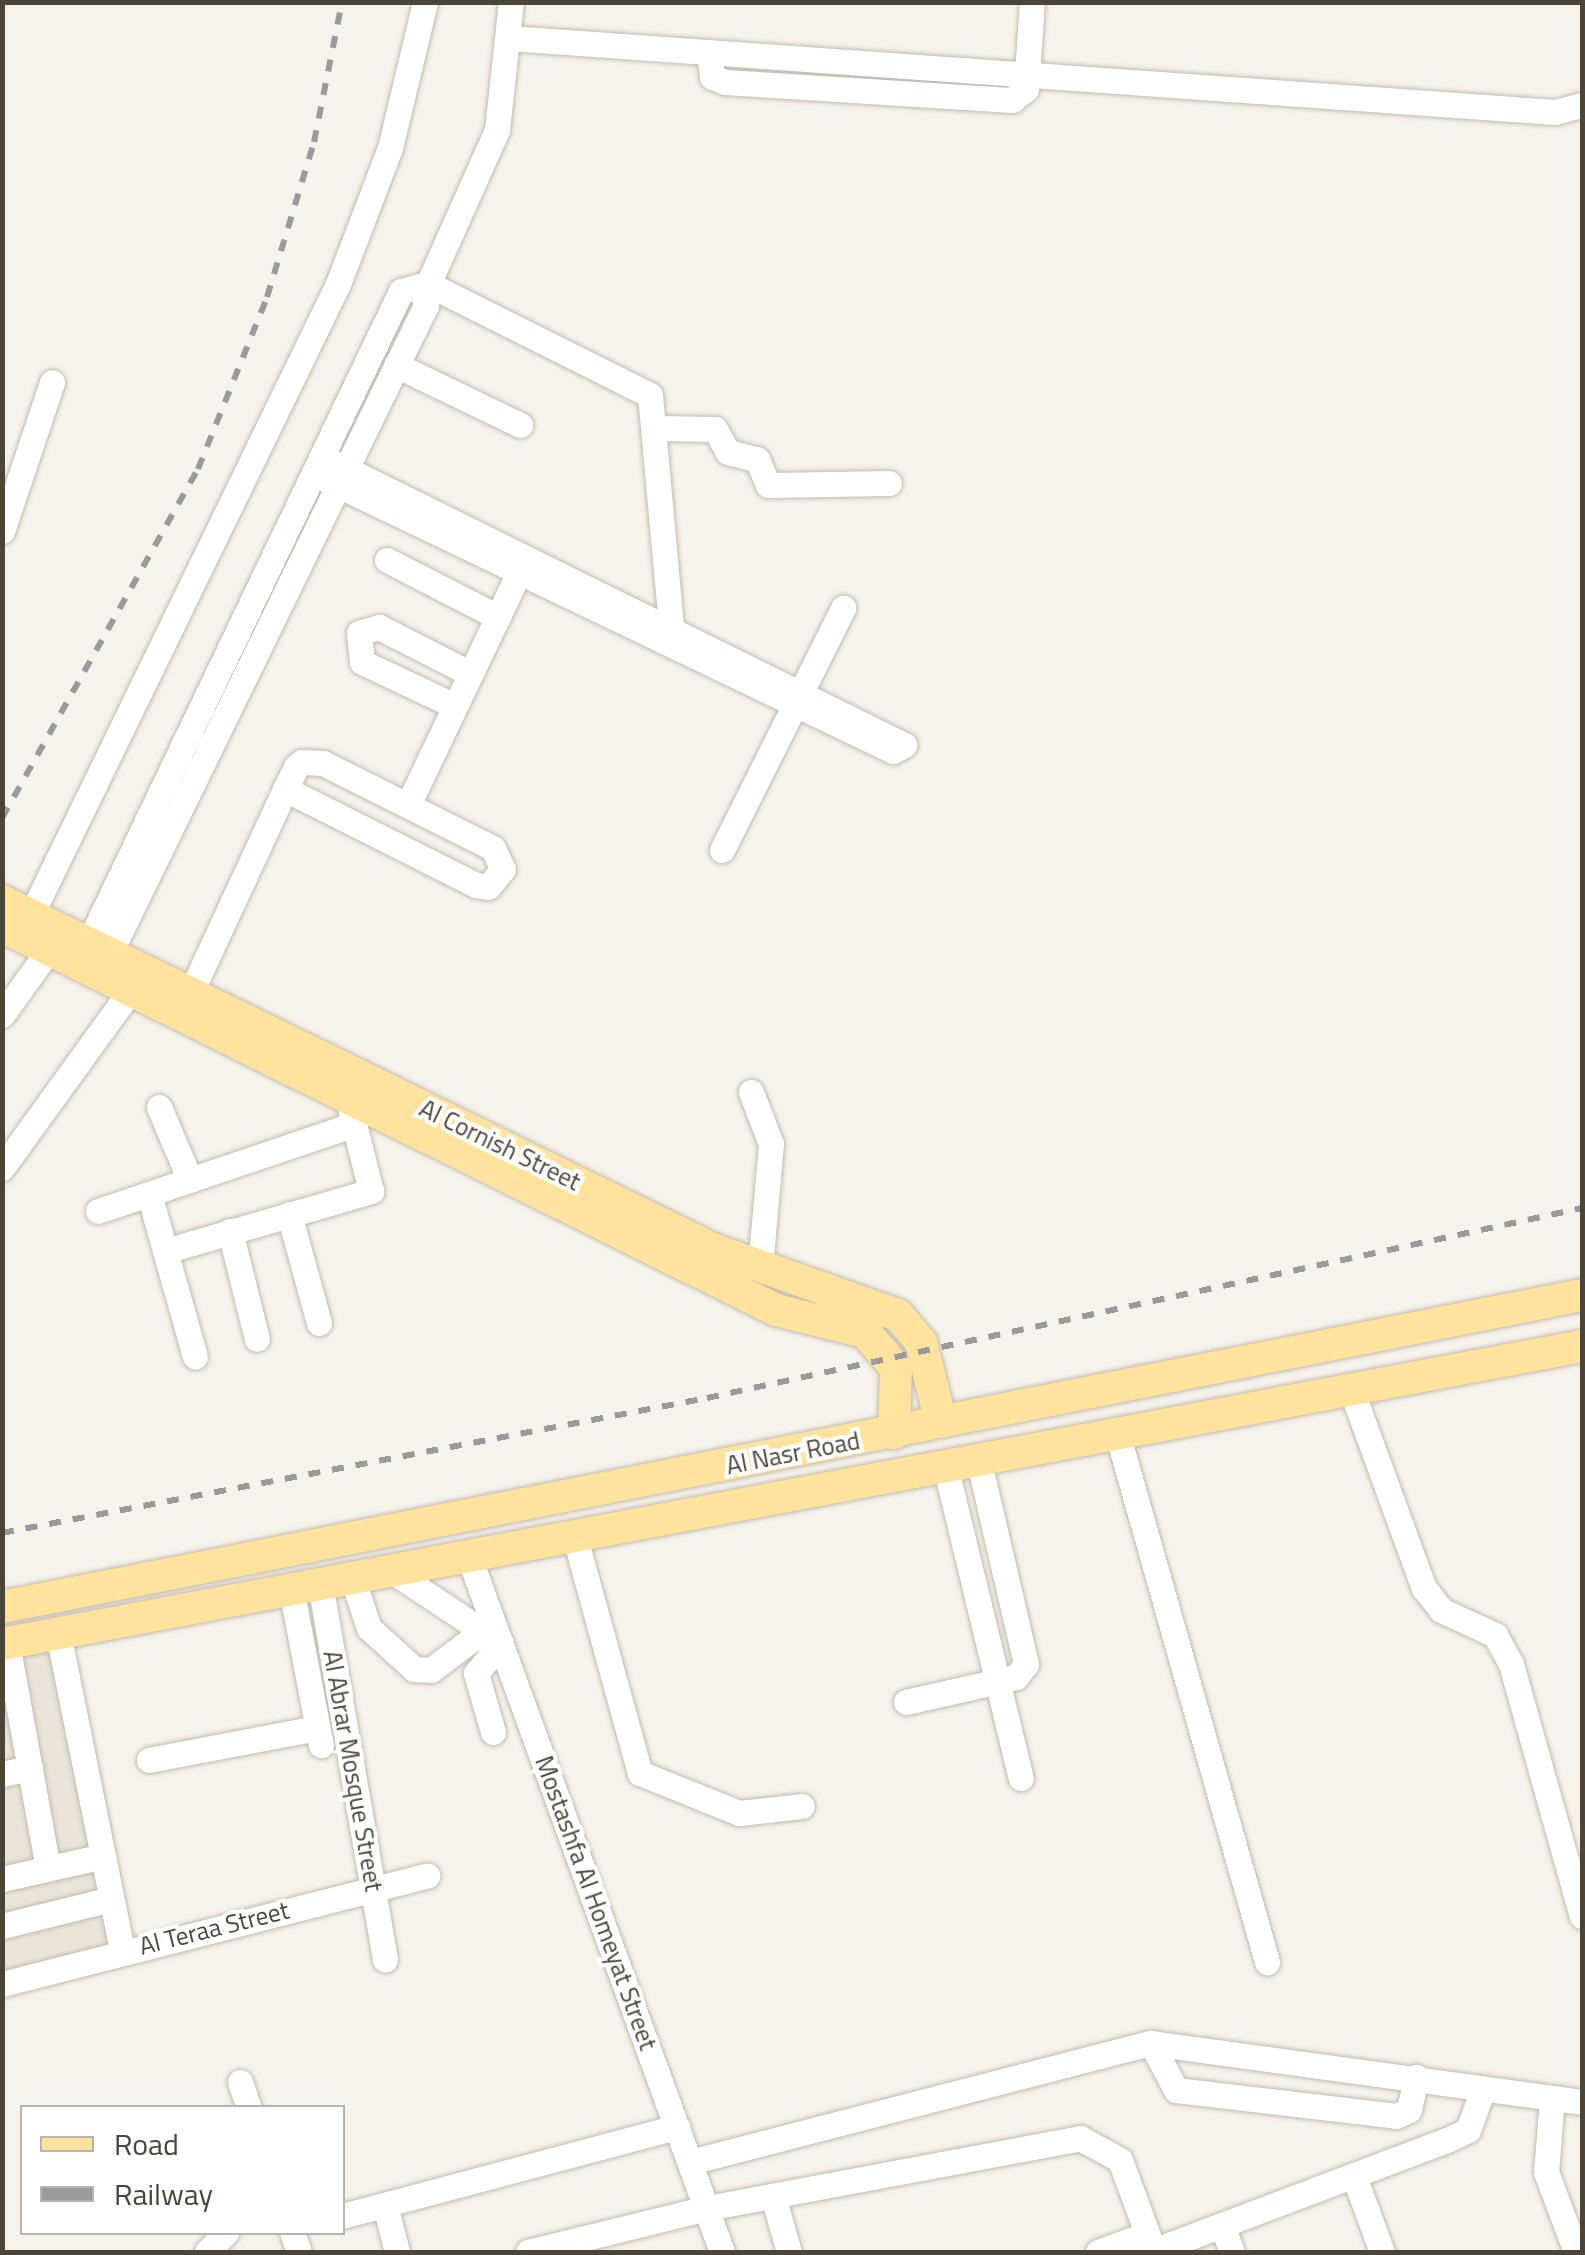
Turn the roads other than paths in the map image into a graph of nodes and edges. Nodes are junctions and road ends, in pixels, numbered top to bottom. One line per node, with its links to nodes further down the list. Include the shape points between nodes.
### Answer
1 (425, 2): 30 (street, via 390,148 338,284)
2 (511, 2): 4 (street)
3 (1032, 2): 5 (street)
4 (509, 38): 5 (street, via 709,52 712,76 725,82 1012,100); 7 (street, via 492,146)
5 (1027, 76): 6 (street, via 1554,112)
6 (1582, 105)
7 (427, 287): 8 (street); 11 (street, via 635,381 650,395); 12 (street, via 413,284 401,291)
8 (396, 365): 10 (street); 13 (street)
9 (52, 382): 15 (street)
10 (520, 424)
11 (655, 428): 14 (street, via 715,429 728,452 757,459 764,484); 20 (street)
12 (318, 466): 13 (street); 24 (street)
13 (342, 477): 17 (street); 24 (street)
14 (889, 483)
15 (2, 531)
16 (387, 560): 19 (street)
17 (519, 566): 19 (street); 20 (street)
18 (843, 608): 22 (street)
19 (498, 617): 21 (street)
20 (659, 626): 22 (street)
21 (470, 674): 23 (street); 23 (street, via 379,628 358,634 362,662)
22 (798, 696): 28 (street)
23 (455, 706): 26 (street)
24 (206, 729): 31 (street)
25 (286, 789): 26 (street, via 296,767 316,760); 27 (street); 34 (street)
26 (413, 808): 27 (street); 29 (street); 29 (street, via 494,848 498,880 476,885)
27 (382, 838): 29 (street)
28 (722, 850)
29 (413, 853)
30 (12, 914): 31 (main road, Al Cornish Street); 32 (main road, Al Cornish Street)
31 (99, 949): 33 (main road, Al Cornish Street)
32 (48, 951): 33 (main road, Al Cornish Street); 35 (street)
33 (136, 982): 34 (main road, Al Cornish Street); 38 (main road, Al Cornish Street); 39 (street)
34 (190, 994): 46 (main road, Al Cornish Street)
35 (2, 1015)
36 (751, 1092): 46 (street, via 772,1144)
37 (158, 1108): 40 (street)
38 (351, 1112): 40 (street); 43 (street, via 373,1188); 46 (main road, Al Cornish Street)
39 (2, 1168)
40 (190, 1180): 41 (street)
41 (149, 1194): 42 (street); 45 (street)
42 (98, 1211)
43 (288, 1214): 44 (street); 48 (street)
44 (230, 1232): 45 (street); 49 (street)
45 (165, 1250): 51 (street)
46 (752, 1282): 53 (main road, Al Cornish Street, via 905,1320 921,1342); 54 (main road, Al Cornish Street, via 876,1340 896,1368)
47 (1582, 1295): 53 (main road, Al Nasr Road)
48 (320, 1323)
49 (257, 1339)
50 (1582, 1346): 52 (main road, Al Nasr Road)
51 (195, 1357)
52 (1352, 1389): 55 (main road, Al Nasr Road); 80 (street, via 1424,1588 1441,1610 1495,1635 1512,1664)
53 (942, 1422): 54 (main road, Al Nasr Road)
54 (894, 1433): 62 (main road, Al Nasr Road)
55 (1118, 1436): 56 (main road, Al Nasr Road); 84 (street)
56 (979, 1462): 57 (main road, Al Nasr Road); 66 (street, via 1027,1648 1016,1677)
57 (946, 1468): 58 (main road, Al Nasr Road); 66 (street)
58 (574, 1534): 59 (main road, Al Nasr Road); 73 (street, via 640,1773 740,1813)
59 (468, 1554): 60 (main road, Al Nasr Road); 64 (street, Mostashfa Al Homeyat Street)
60 (388, 1570): 61 (main road, Al Nasr Road); 64 (street)
61 (321, 1582): 63 (main road, Al Nasr Road); 64 (street, via 414,1669 431,1670); 70 (street, via 319,1736); 78 (street, Al Abrar Mosque Street)
62 (2, 1607)
63 (58, 1633): 65 (main road, Al Nasr Road); 74 (street)
64 (494, 1639): 68 (street, via 476,1673); 93 (street, Mostashfa Al Homeyat Street)
65 (5, 1643): 69 (street)
66 (998, 1682): 67 (street); 72 (street)
67 (906, 1702)
68 (493, 1732)
69 (20, 1756): 71 (street); 75 (street)
70 (149, 1760)
71 (2, 1774)
72 (1021, 1778)
73 (802, 1806)
74 (103, 1856): 75 (street); 79 (street)
75 (48, 1868): 77 (street)
76 (427, 1876): 78 (street, Al Teraa Street)
77 (2, 1879)
78 (373, 1888): 82 (street, Al Teraa Street); 83 (street, Al Abrar Mosque Street)
79 (112, 1899): 81 (street); 82 (street)
80 (1582, 1916)
81 (2, 1926)
82 (122, 1950): 85 (street, Al Teraa Street)
83 (385, 1959)
84 (1267, 1962)
85 (2, 1984)
86 (1151, 2043): 87 (street); 87 (street, via 1164,2082 1176,2090 1396,2116 1410,2110); 94 (street)
87 (1416, 2078): 89 (street)
88 (240, 2082): 92 (street)
89 (1483, 2088): 90 (street); 95 (street, via 1468,2130)
90 (1552, 2098): 91 (street); 100 (street, via 1546,2172)
91 (1582, 2102)
92 (248, 2105)
93 (677, 2127): 94 (street, Mostashfa Al Homeyat Street); 97 (street)
94 (690, 2162): 98 (street, Mostashfa Al Homeyat Street)
95 (1354, 2176): 101 (street); 110 (street)
96 (773, 2196): 98 (street); 103 (street, via 1080,2138 1120,2160); 107 (street)
97 (384, 2204): 99 (street); 104 (street)
98 (707, 2208): 102 (street); 106 (street, Mostashfa Al Homeyat Street)
99 (345, 2215)
100 (1573, 2218): 111 (street)
101 (1222, 2225): 103 (street); 109 (street)
102 (629, 2241): 105 (street)
103 (1151, 2246): 108 (street)
104 (396, 2252)
105 (528, 2252)
106 (722, 2252)
107 (789, 2252)
108 (1098, 2252)
109 (1232, 2252)
110 (1382, 2252)
111 (1576, 2252)

